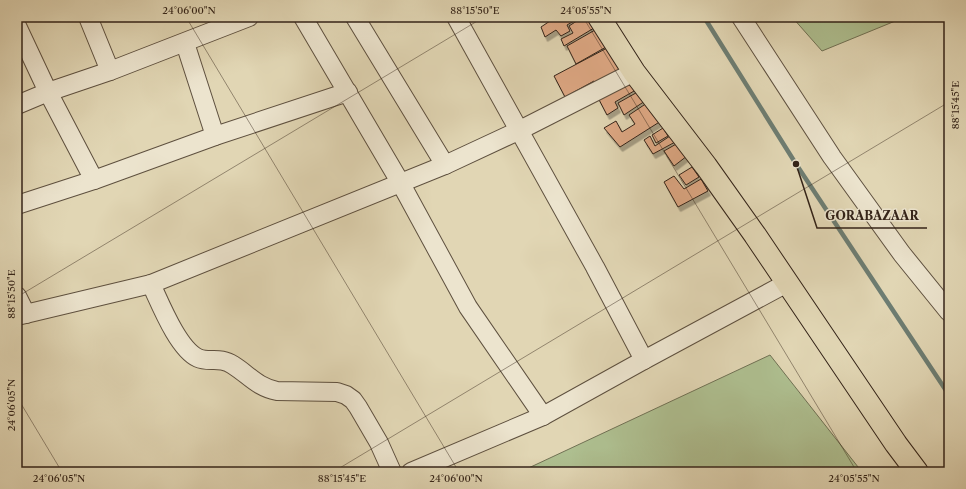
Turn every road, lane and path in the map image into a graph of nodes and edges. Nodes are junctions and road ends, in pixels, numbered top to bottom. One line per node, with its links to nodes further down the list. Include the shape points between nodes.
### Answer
1 (88, 17): 10 (street)
2 (249, 17): 9 (street)
3 (303, 17): 13 (street)
4 (355, 17): 17 (street)
5 (456, 17): 15 (street)
6 (599, 17): 11 (main road)
7 (741, 17): 24 (street, via 832,157 902,254)
8 (17, 26): 12 (street)
9 (185, 42): 10 (street); 16 (street)
10 (110, 71): 12 (street)
11 (634, 72): 15 (street); 21 (main road, via 706,166)
12 (48, 92): 14 (street); 18 (street)
13 (348, 92): 16 (street); 19 (street)
14 (17, 105)
15 (520, 130): 17 (street); 26 (street)
16 (215, 136): 18 (street)
17 (445, 165): 19 (street)
18 (94, 180): 20 (street)
19 (400, 182): 22 (street); 27 (street, via 468,307)
20 (17, 205)
21 (786, 283): 26 (street); 30 (main road)
22 (151, 284): 25 (street); 28 (street, via 178,338 197,358 224,360 268,389 337,392 353,400)
23 (17, 296): 25 (street)
24 (949, 312)
25 (22, 315)
26 (644, 360): 27 (street)
27 (543, 416): 29 (street)
28 (392, 472)
29 (411, 472)
30 (917, 472)

